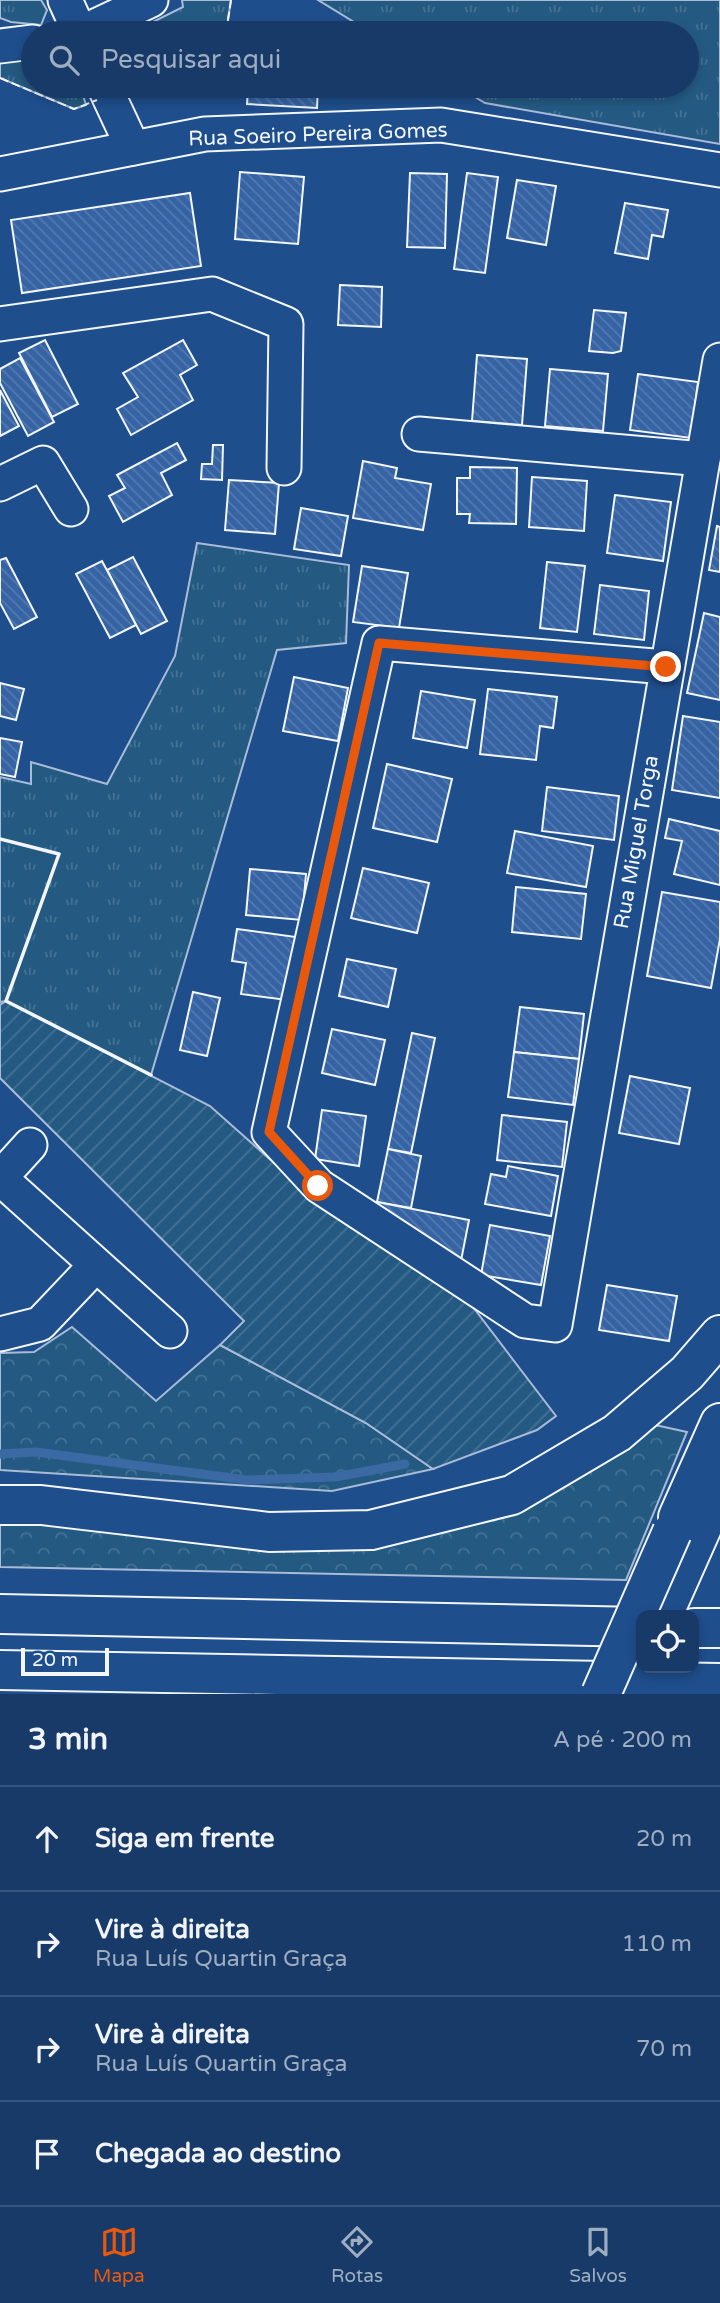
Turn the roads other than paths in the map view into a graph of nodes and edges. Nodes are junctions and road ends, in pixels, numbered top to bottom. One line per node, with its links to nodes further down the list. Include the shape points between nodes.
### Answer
1 (65, 0): 3 (street)
2 (150, 0): 4 (street)
3 (75, 21)
4 (105, 21)
5 (21, 43): 6 (street)
6 (0, 46)
7 (110, 98): 8 (street)
8 (133, 148): 9 (street, Rua Soeiro Pereira Gomes, via 205,134 441,125); 10 (street, Rua Soeiro Pereira Gomes)
9 (720, 170)
10 (0, 174)
11 (0, 324): 15 (street, via 212,294 286,324)
12 (720, 360): 14 (street, Rua Miguel Torga)
13 (419, 434): 14 (street)
14 (703, 459): 18 (street, Rua Miguel Torga)
15 (285, 468)
16 (0, 484): 17 (street, via 43,463)
17 (71, 509)
18 (666, 667): 18 (street, Rua Miguel Torga, via 555,1325 525,1321 318,1186 269,1132 379,643)
19 (30, 1145): 20 (street, via 0,1178)
20 (96, 1265): 21 (street); 22 (street, via 40,1324)
21 (170, 1331)
22 (0, 1334)
23 (720, 1335): 26 (highway, via 687,1373 617,1433 512,1494 371,1530 269,1532 41,1505)
24 (720, 1423): 27 (highway)
25 (720, 1487): 27 (highway)
26 (0, 1505)
27 (683, 1538): 28 (highway); 38 (highway, bridge)
28 (664, 1610)
29 (0, 1614): 30 (highway)
30 (636, 1627)
31 (699, 1628): 32 (highway)
32 (720, 1628)
33 (0, 1670): 35 (highway)
34 (637, 1673): 39 (highway)
35 (517, 1680): 36 (highway); 37 (highway)
36 (720, 1683)
37 (431, 1694)
38 (601, 1694)
39 (628, 1694)

